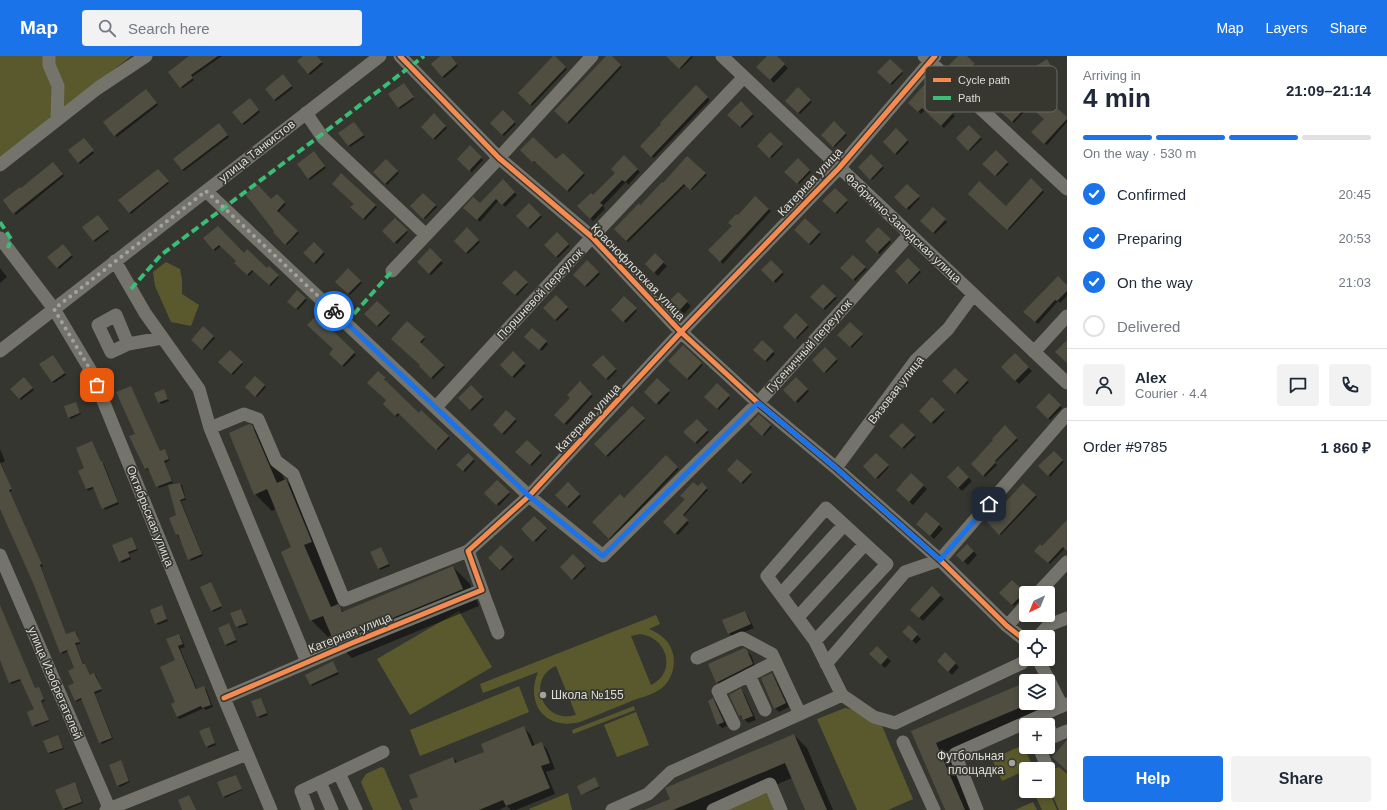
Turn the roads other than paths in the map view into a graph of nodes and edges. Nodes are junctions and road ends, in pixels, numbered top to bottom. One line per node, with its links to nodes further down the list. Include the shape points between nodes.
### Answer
1 (49, 56): 12 (street, via 49,64 58,86)
2 (146, 56): 12 (street, via 98,88)
3 (380, 56): 11 (street, улица Танкистов)
4 (400, 56): 13 (street, Краснофлотская улица)
5 (592, 56): 13 (street)
6 (722, 56): 9 (street, Фабрично-Заводская улица)
7 (930, 58): 8 (street); 15 (street, Катерная улица)
8 (938, 66)
9 (743, 78): 15 (street, Фабрично-Заводская улица); 20 (street, Поршневой переулок)
10 (986, 112): 16 (street)
11 (306, 113): 17 (street, улица Танкистов); 19 (street, улица Танкистов, via 323,138)
12 (57, 120): 14 (street)
13 (499, 158): 19 (street); 20 (street, Краснофлотская улица)
14 (0, 165)
15 (839, 168): 18 (street, Фабрично-Заводская улица); 27 (street, Катерная улица)
16 (1067, 189)
17 (206, 191): 22 (street, улица Танкистов); 34 (street)
18 (909, 234): 24 (street, Фабрично-Заводская улица); 33 (street, Гусеничный переулок)
19 (426, 235): 23 (street)
20 (592, 237): 27 (street, Краснофлотская улица); 34 (street, Поршневой переулок)
21 (0, 238): 25 (street, Октябрьская улица)
22 (115, 261): 25 (street, улица Танкистов); 28 (street)
23 (392, 271)
24 (973, 295): 31 (street, Фабрично-Заводская улица); 37 (street, Вязовая улица, via 948,329 915,361)
25 (54, 309): 30 (street, улица Танкистов); 64 (street, Октябрьская улица, via 91,371)
26 (1067, 316): 31 (street)
27 (681, 332): 33 (street, Краснофлотская улица); 38 (street, Катерная улица)
28 (162, 338): 29 (street); 36 (street, via 199,389)
29 (128, 344)
30 (0, 351)
31 (1034, 352): 32 (street, Фабрично-Заводская улица)
32 (1067, 383)
33 (758, 403): 37 (street, Краснофлотская улица); 38 (street, Гусеничный переулок, via 603,556)
34 (436, 407): 38 (street)
35 (1067, 414): 43 (street)
36 (210, 428): 41 (street, via 244,414 258,419 276,461 293,474 344,600); 57 (street)
37 (836, 468): 43 (street, Краснофлотская улица)
38 (529, 496): 41 (street, Катерная улица)
39 (844, 525): 40 (street); 47 (street); 47 (street, via 826,508 767,576)
40 (865, 544): 49 (street); 55 (street, via 887,564)
41 (468, 551): 46 (street)
42 (0, 555): 78 (street, улица Изобретателей)
43 (940, 560): 51 (street, Краснофлотская улица); 59 (street, via 905,572)
44 (1067, 562): 45 (street)
45 (1045, 586)
46 (482, 590): 53 (street); 57 (street, Катерная улица)
47 (781, 594): 49 (street)
48 (1019, 613): 51 (street)
49 (798, 617): 55 (street)
50 (1067, 618): 52 (street, via 1049,625)
51 (1007, 626): 54 (street, Краснофлотская улица)
52 (1044, 630)
53 (498, 633)
54 (1019, 635)
55 (816, 641): 59 (street)
56 (697, 658): 58 (street, via 742,638 772,654)
57 (306, 662): 64 (street, Катерная улица)
58 (775, 662): 62 (street); 67 (street)
59 (826, 664): 63 (street)
60 (1019, 664): 63 (street, via 895,723 874,717)
61 (1042, 666): 65 (street)
62 (749, 675): 66 (street); 70 (street, via 718,691)
63 (842, 695): 67 (street)
64 (224, 698): 75 (street, Октябрьская улица)
65 (1064, 705): 68 (street)
66 (765, 710)
67 (800, 714): 83 (street, via 671,772 648,794)
68 (1044, 714): 69 (street); 72 (street, via 1053,737)
69 (1037, 718)
70 (734, 724)
71 (1019, 727): 87 (street, via 955,754)
72 (1067, 731)
73 (903, 742): 86 (street)
74 (383, 752): 76 (street)
75 (247, 754): 78 (street); 79 (street, Октябрьская улица)
76 (338, 773): 77 (street); 82 (street)
77 (320, 782): 80 (street, via 301,791); 81 (street)
78 (108, 810)
79 (271, 810)
80 (308, 810)
81 (332, 810)
82 (356, 810)
83 (612, 810)
84 (714, 810): 85 (street, via 770,784)
85 (782, 810)
86 (934, 810)
87 (977, 810)

